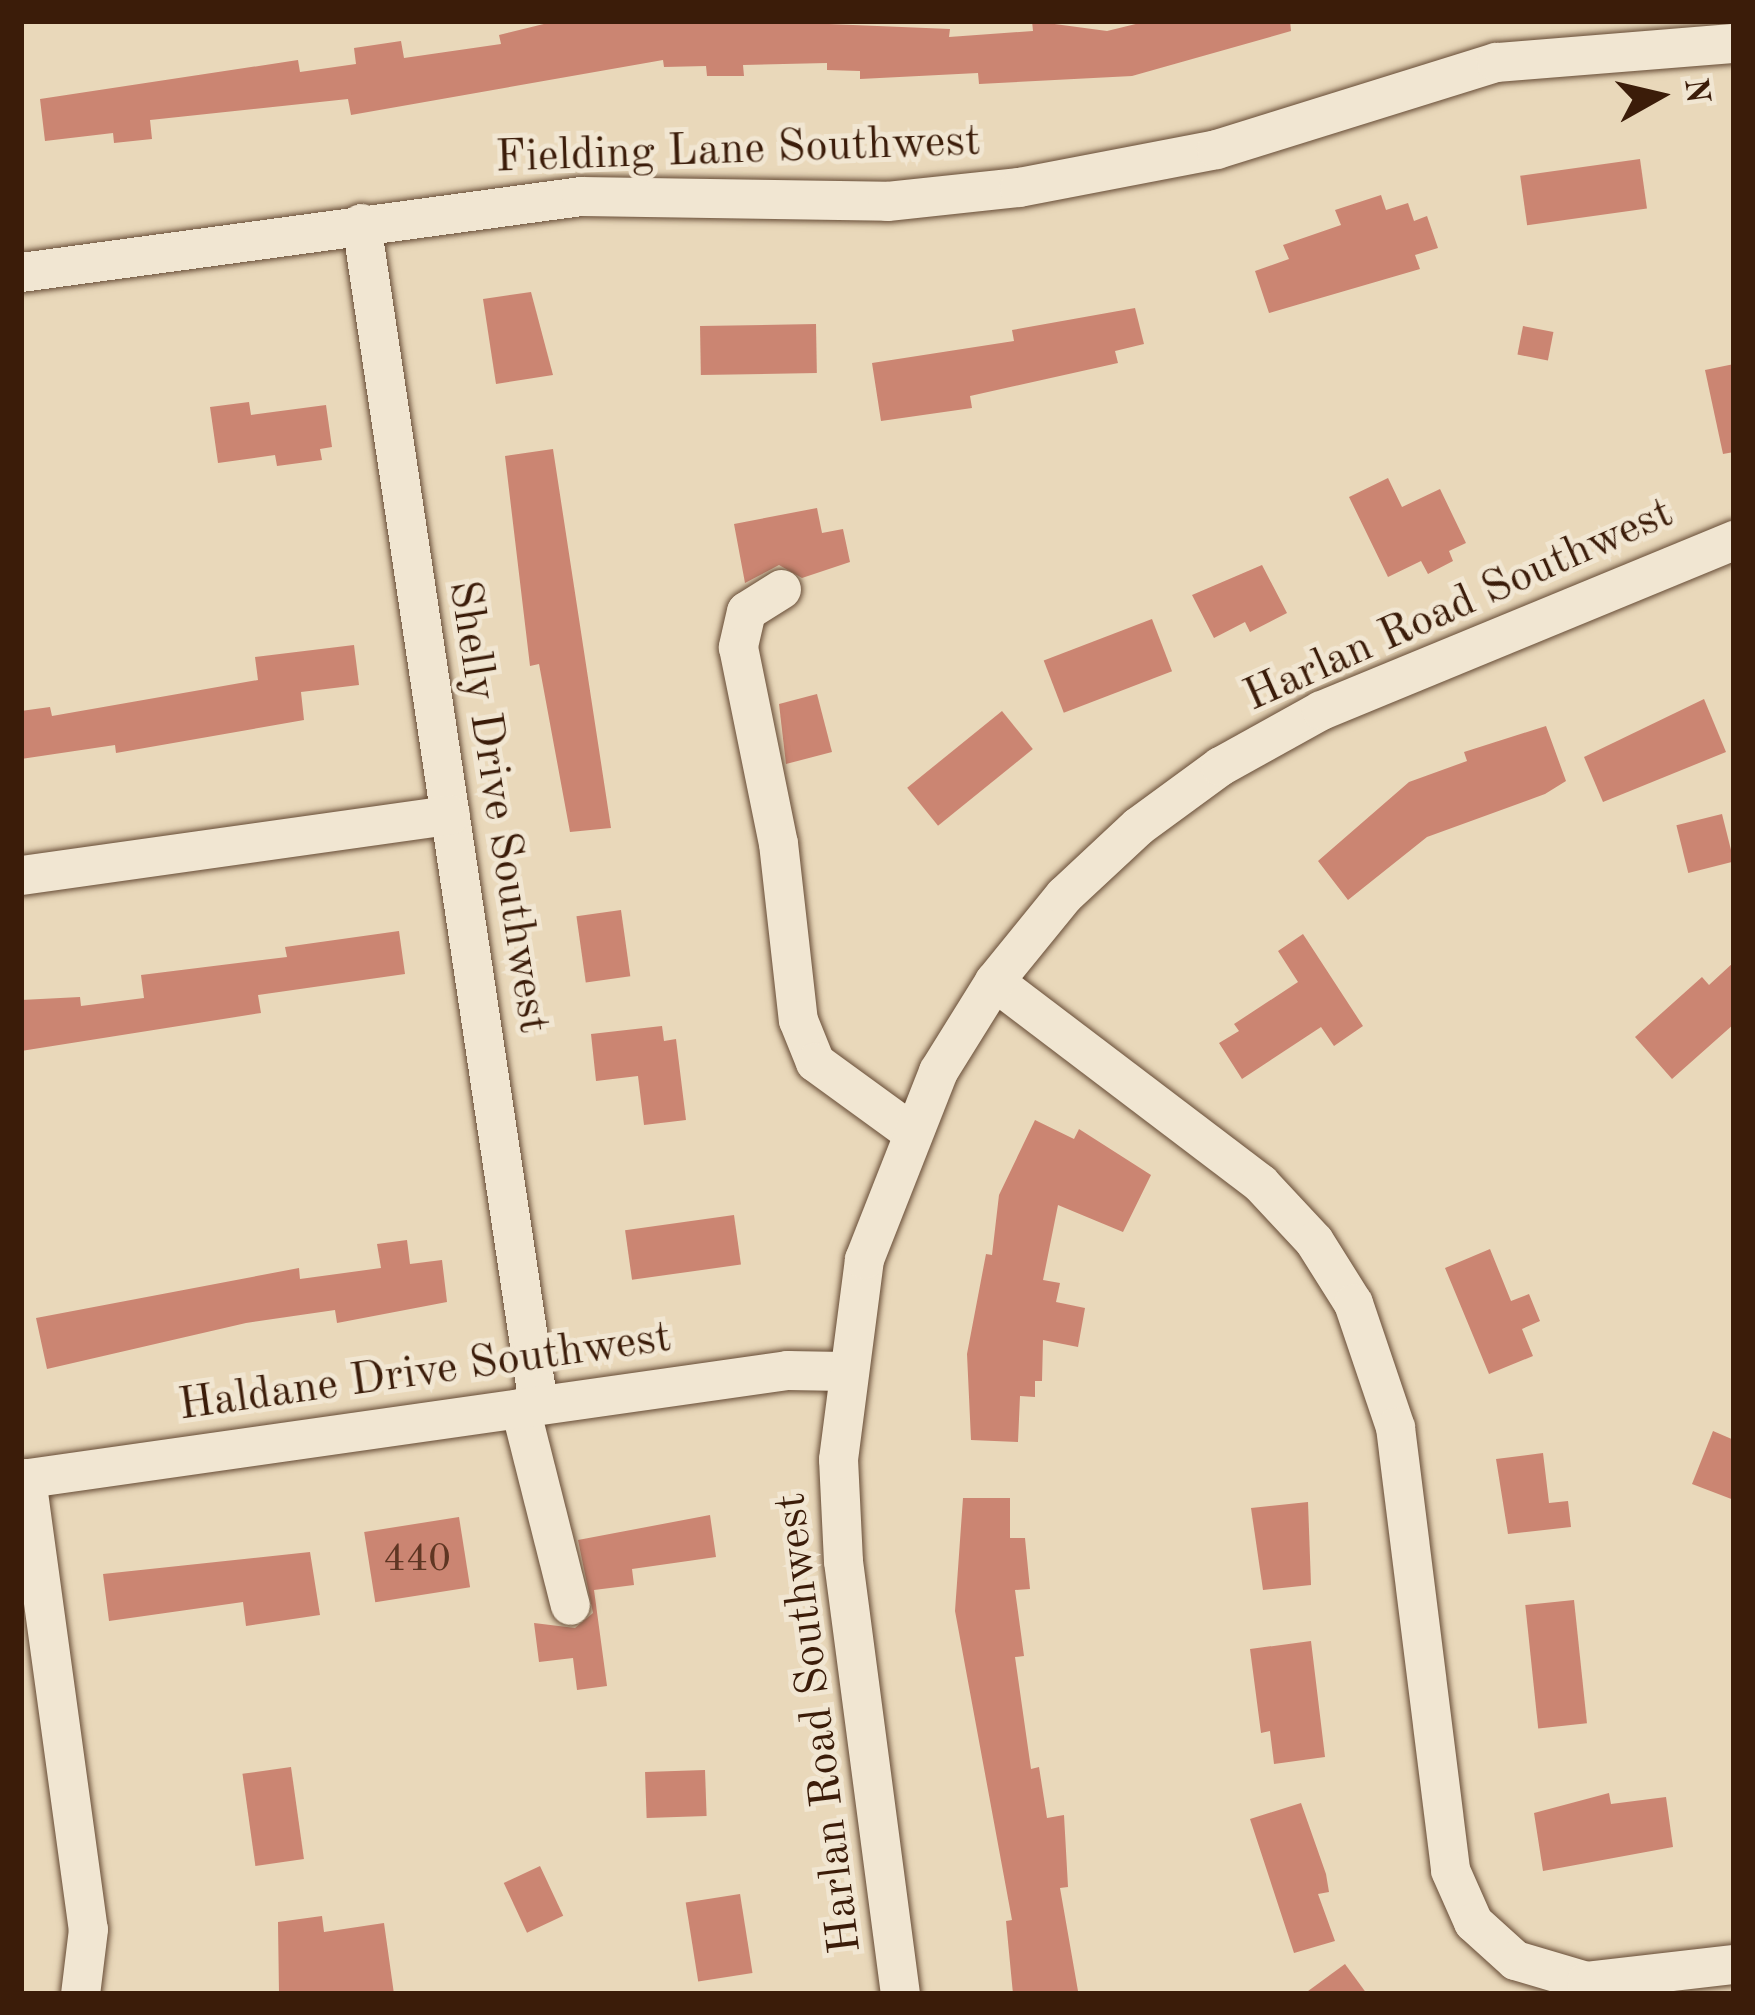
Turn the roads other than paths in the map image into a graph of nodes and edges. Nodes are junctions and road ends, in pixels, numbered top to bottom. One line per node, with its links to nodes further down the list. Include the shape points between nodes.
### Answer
1 (1734, 43): 2 (street, Fielding Lane Southwest, via 1496,62 1216,149 1019,187 887,201 581,196)
2 (361, 223): 3 (street, Fielding Lane Southwest); 6 (street, Shelly Drive Southwest)
3 (21, 272)
4 (1734, 540): 8 (street, Harlan Road Southwest, via 1321,710 1220,766 1138,826 1064,895)
5 (781, 589): 9 (street, via 746,610 738,647 778,843 797,1020 815,1062)
6 (450, 815): 7 (street); 11 (street, Shelly Drive Southwest)
7 (21, 875)
8 (994, 981): 9 (street, Harlan Road Southwest); 14 (street, via 1260,1183 1314,1241 1353,1303 1395,1427 1450,1870 1474,1922 1515,1960 1586,1982)
9 (910, 1131): 10 (street, Harlan Road Southwest, via 864,1259)
10 (844, 1371): 11 (street, Haldane Drive Southwest, via 787,1370); 16 (street, Harlan Road Southwest, via 843,1561)
11 (529, 1406): 12 (street, Haldane Drive Southwest); 13 (street, Shelly Drive Southwest)
12 (23, 1478): 15 (street, via 88,1928)
13 (570, 1604)
14 (1734, 1964)
15 (80, 1994)
16 (900, 1994)

